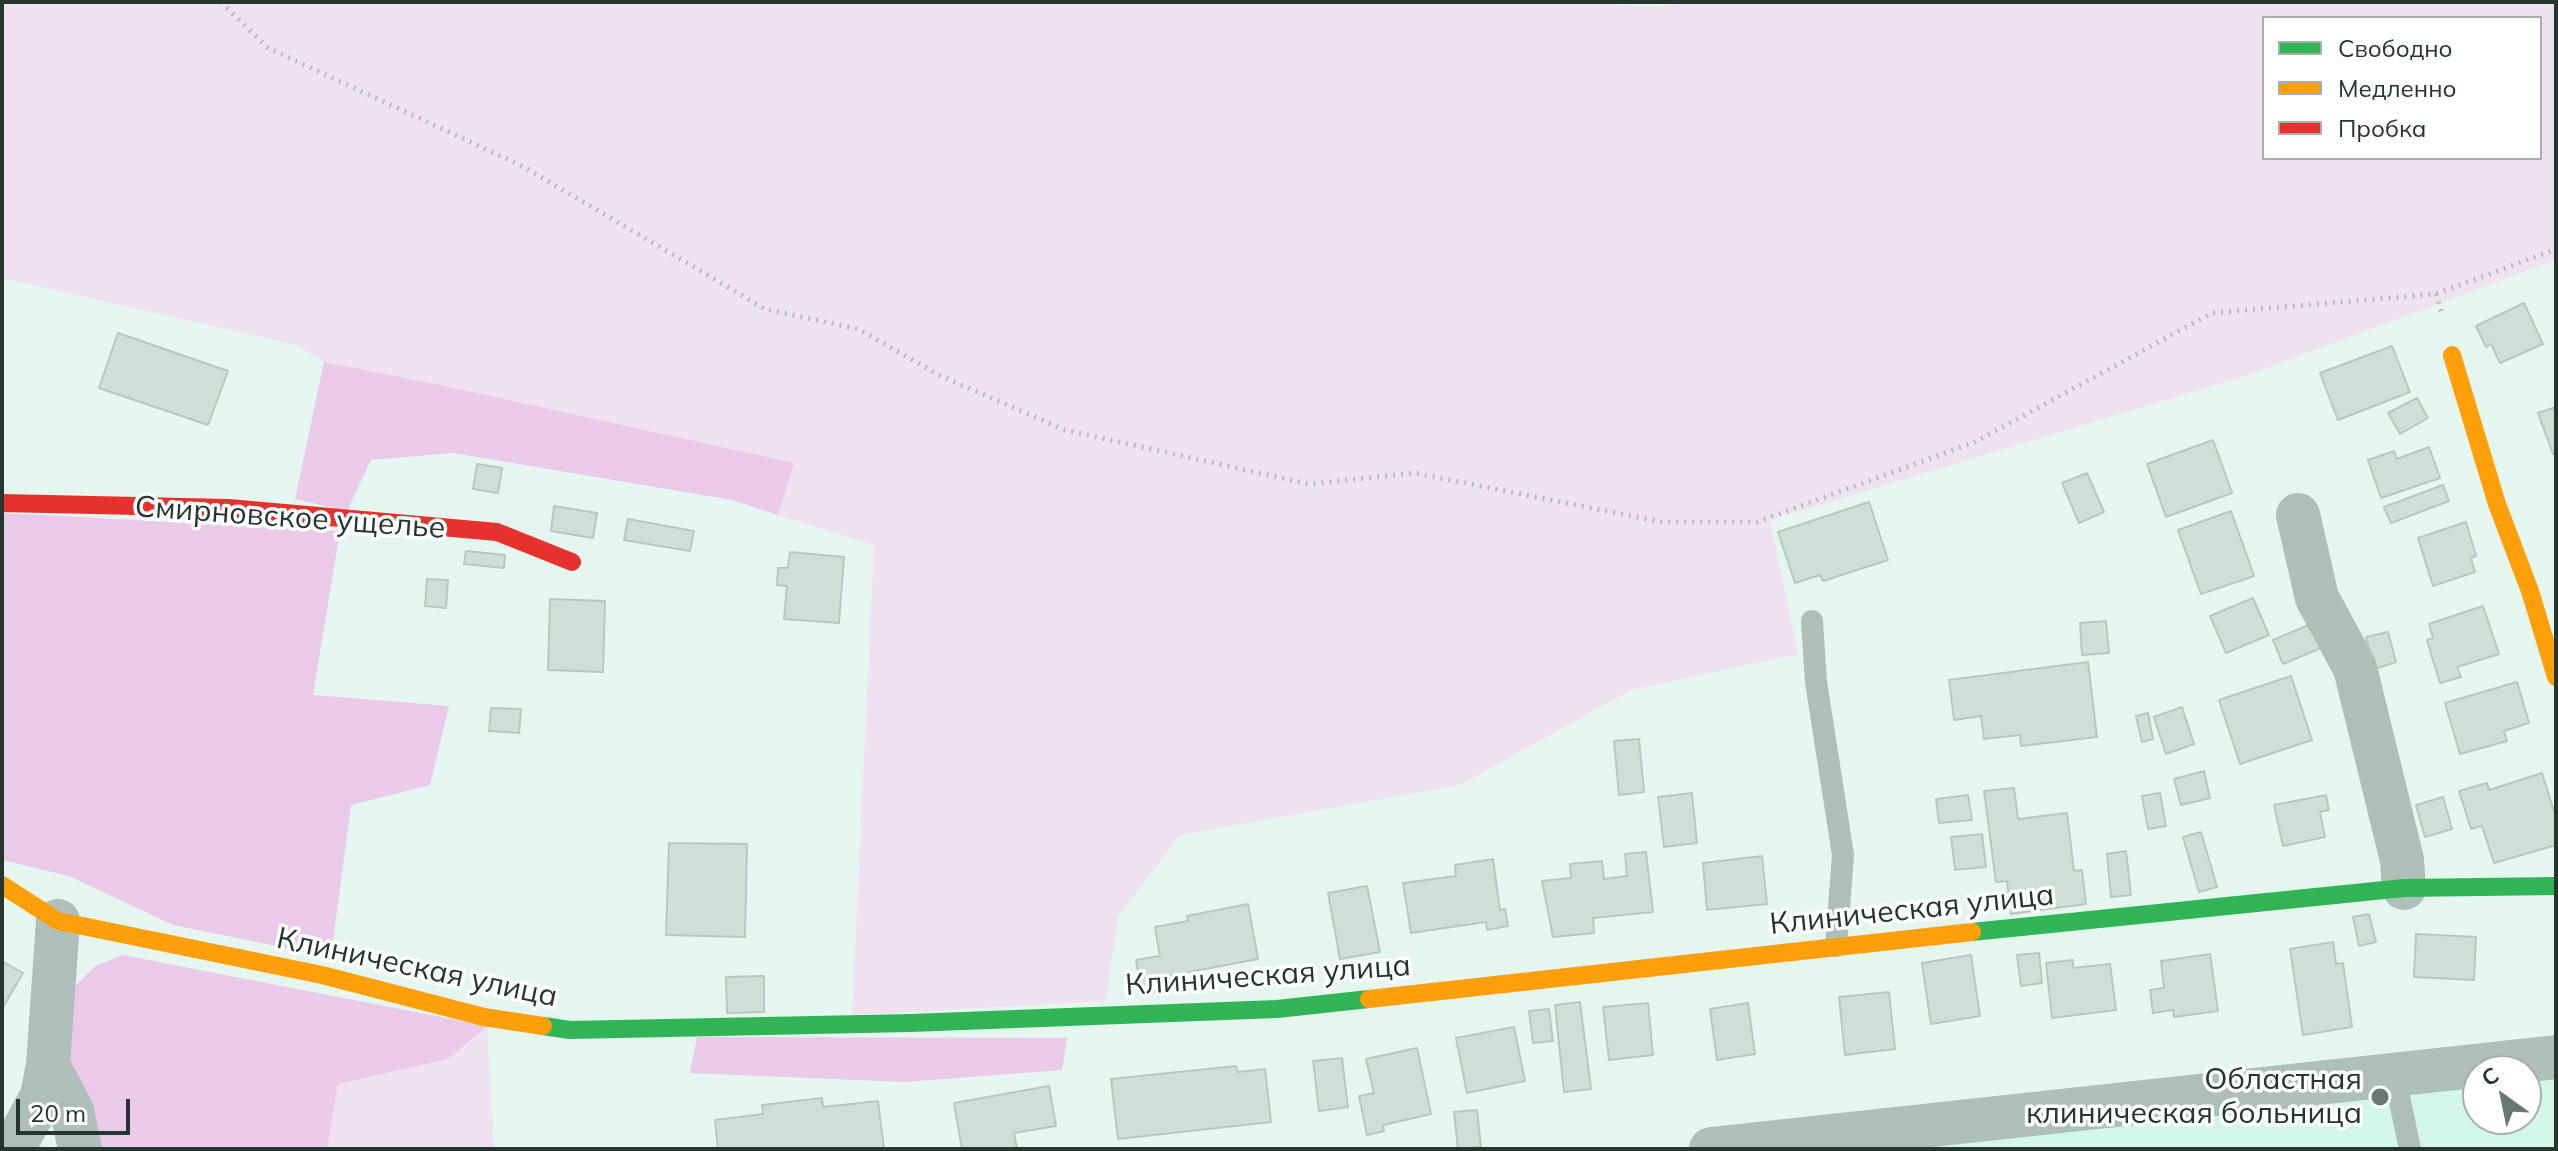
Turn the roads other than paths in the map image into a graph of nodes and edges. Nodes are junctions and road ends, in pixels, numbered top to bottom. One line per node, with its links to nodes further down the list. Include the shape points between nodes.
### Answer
1 (2452, 355): 6 (street)
2 (2, 503): 4 (street, Смирновское ущелье, via 229,508 497,532)
3 (2298, 515): 9 (street, via 2317,598 2355,668 2402,860)
4 (572, 562)
5 (1812, 621): 11 (lane, via 1816,682 1843,855)
6 (2556, 677)
7 (2, 885): 10 (street, Клиническая улица)
8 (2556, 886): 9 (street, Клиническая улица)
9 (2404, 888): 11 (street, Клиническая улица)
10 (58, 921): 11 (street, Клиническая улица, via 322,975 484,1017 570,1030 1277,1009); 13 (street)
11 (1836, 946)
12 (2556, 1057): 14 (street)
13 (48, 1065): 16 (street, via 42,1096); 17 (street, via 72,1111)
14 (2394, 1073): 15 (street); 19 (lane)
15 (1804, 1143): 18 (street)
16 (13, 1149)
17 (80, 1149)
18 (1711, 1149)
19 (2410, 1149)

